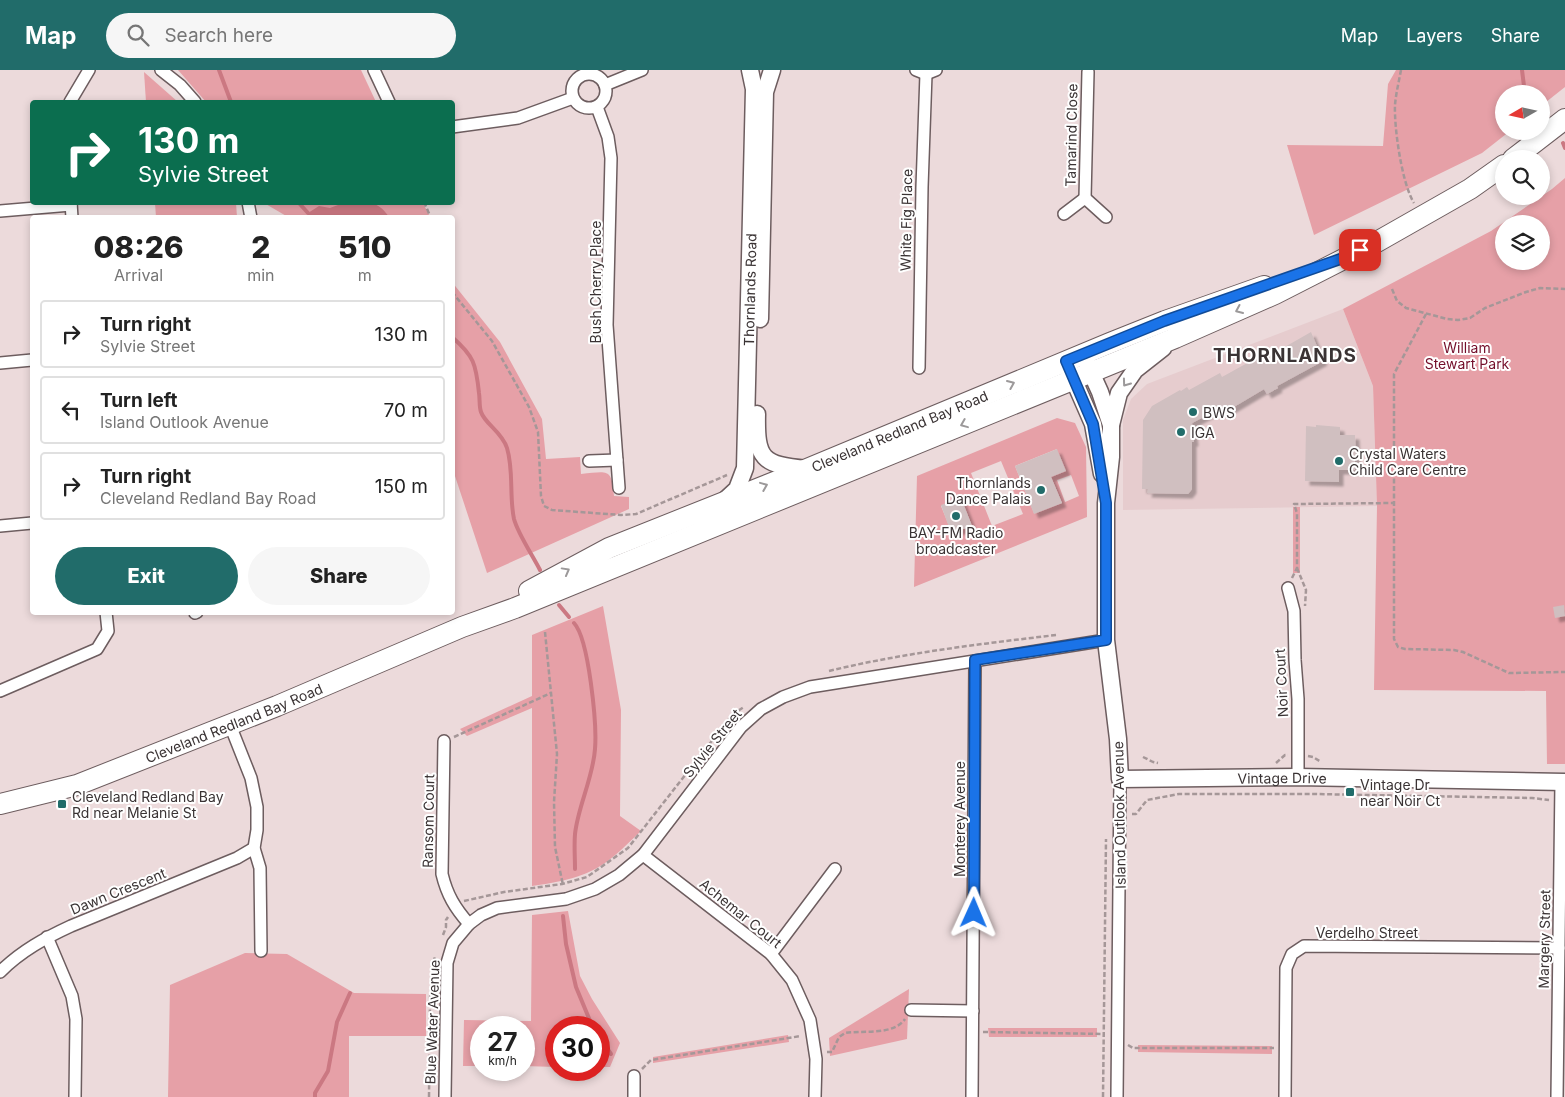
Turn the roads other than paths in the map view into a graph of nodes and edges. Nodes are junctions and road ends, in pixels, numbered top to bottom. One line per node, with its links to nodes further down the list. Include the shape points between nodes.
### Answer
1 (89, 70): 12 (street)
2 (161, 70): 13 (street)
3 (374, 70): 14 (street)
4 (642, 70): 10 (street)
5 (750, 70): 37 (street, Thornlands Road, via 754,89 745,468 737,489)
6 (772, 70): 35 (street, Thornlands Road, via 766,92 757,436 760,450 768,460 781,466)
7 (926, 71): 30 (street, White Fig Place)
8 (1088, 71): 20 (street, Tamarind Close)
9 (586, 72): 10 (street, via 598,76); 11 (street, via 576,80)
10 (605, 85): 15 (street, via 606,95)
11 (573, 98): 15 (street, via 585,108); 17 (street, via 518,118)
12 (71, 100)
13 (193, 100)
14 (389, 100)
15 (596, 107): 33 (street, Bush Cherry Place, via 608,137 611,158 608,325)
16 (1565, 119): 18 (highway)
17 (455, 127)
18 (1525, 150)
19 (1495, 171): 25 (highway, Cleveland Redland Bay Road, via 1422,217)
20 (1085, 198): 23 (street, Tamarind Close); 24 (street, Tamarind Close)
21 (61, 205): 22 (street)
22 (0, 211)
23 (1064, 214)
24 (1106, 217)
25 (1346, 257): 26 (highway, Cleveland Redland Bay Road, one-way to 26, via 1275,294); 27 (highway, Cleveland Redland Bay Road, via 1164,321)
26 (1174, 338): 31 (highway, Cleveland Redland Bay Road); 32 (street, one-way to 32, via 1135,370 1119,393)
27 (1075, 357): 31 (street, Island Outlook Avenue); 35 (highway, Cleveland Redland Bay Road, one-way to 27)
28 (30, 360): 29 (street)
29 (0, 363)
30 (919, 368)
31 (1083, 376): 32 (street, Island Outlook Avenue); 38 (street, Island Outlook Avenue); 41 (highway, Cleveland Redland Bay Road, one-way to 41)
32 (1111, 425): 38 (street, Island Outlook Avenue)
33 (617, 460): 34 (street); 36 (street, Bush Cherry Place)
34 (589, 461)
35 (808, 469): 37 (highway, Cleveland Redland Bay Road, one-way to 35)
36 (619, 488)
37 (723, 502): 42 (highway, Cleveland Redland Bay Road)
38 (1106, 503): 46 (street, Island Outlook Avenue)
39 (30, 523): 40 (street)
40 (0, 526)
41 (709, 528): 42 (highway, via 665,539 618,559 611,558); 45 (highway, Cleveland Redland Bay Road)
42 (608, 548): 45 (highway, Cleveland Redland Bay Road, one-way to 42)
43 (1288, 588): 51 (street, Noir Court, via 1294,611)
44 (106, 615): 48 (street, via 108,631 97,650)
45 (462, 627): 49 (highway, Cleveland Redland Bay Road)
46 (1106, 640): 47 (street, Sylvie Street); 52 (street, Island Outlook Avenue)
47 (975, 660): 56 (street, Sylvie Street, via 810,687 761,709 741,727); 65 (street, Monterey Avenue)
48 (0, 691)
49 (230, 725): 54 (highway, Cleveland Redland Bay Road, via 77,785); 55 (street, via 251,778 257,807)
50 (444, 741): 58 (street, Ransom Court, via 442,874 446,892 455,909)
51 (1298, 777): 52 (street, Vintage Drive); 53 (street, Vintage Drive)
52 (1120, 778): 72 (street, Island Outlook Avenue)
53 (1563, 782): 60 (street, Margery Street, via 1560,802)
54 (0, 804)
55 (254, 848): 59 (street, Dawn Crescent); 61 (street, via 260,868)
56 (643, 855): 58 (street, Sylvie Street, via 595,889 566,899 497,908); 62 (street, Achemar Court)
57 (836, 869): 62 (street)
58 (469, 924): 68 (street, Blue Water Avenue, via 453,943 447,963)
59 (47, 937): 63 (street, Dawn Crescent); 67 (street, via 72,996 76,1019)
60 (1559, 948): 73 (street, Verdelho Street, via 1304,946 1292,954 1286,968); 74 (street, Margery Street)
61 (261, 950)
62 (771, 954): 70 (street, Achemar Court, via 792,980 810,1020 815,1046)
63 (0, 972)
64 (911, 1010): 65 (street)
65 (973, 1010): 71 (street, Monterey Avenue)
66 (634, 1076): 69 (street)
67 (75, 1097)
68 (445, 1097)
69 (634, 1097)
70 (815, 1097)
71 (972, 1097)
72 (1117, 1097)
73 (1285, 1097)
74 (1557, 1097)

